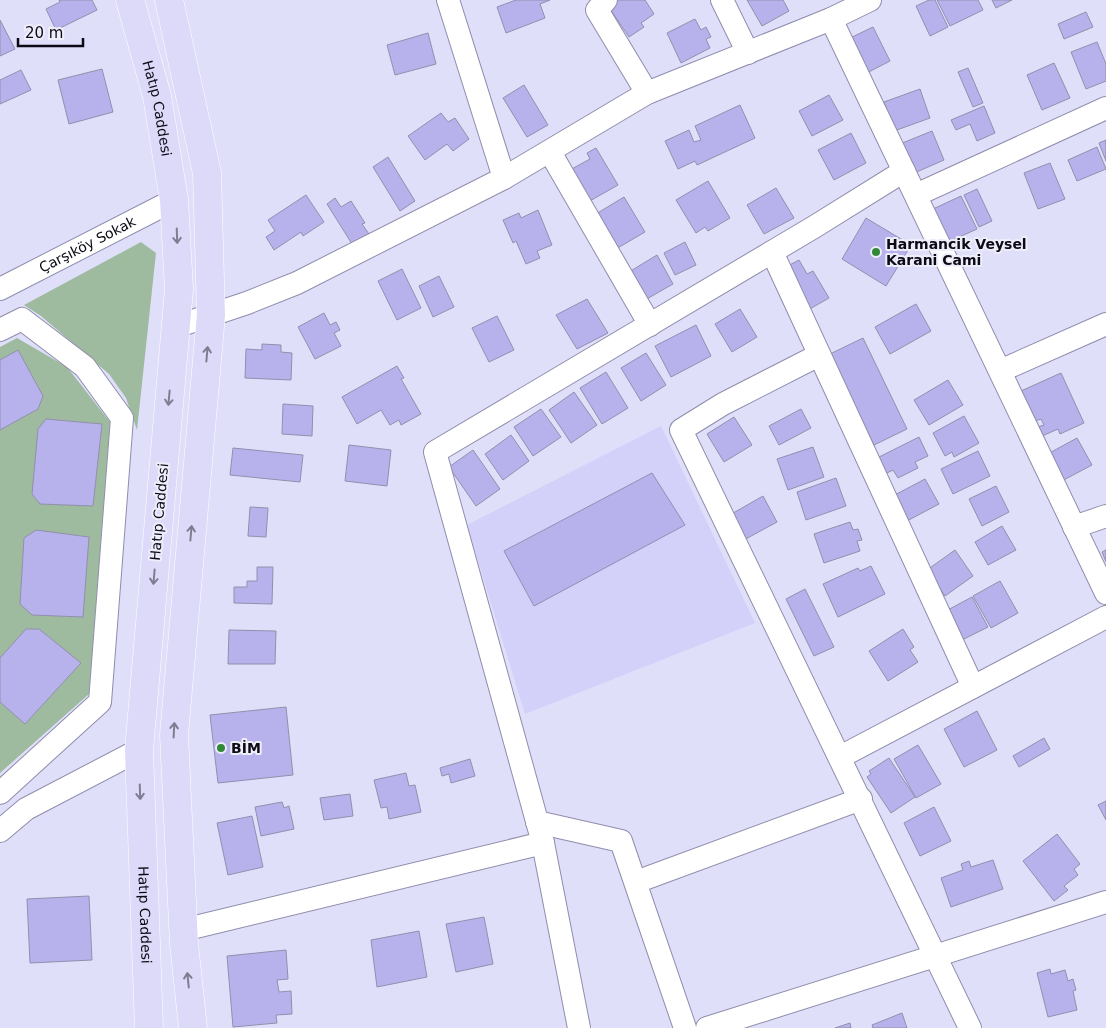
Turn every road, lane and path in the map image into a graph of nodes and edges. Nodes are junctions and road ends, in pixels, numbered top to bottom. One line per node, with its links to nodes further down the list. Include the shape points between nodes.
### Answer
1 (130, 0): 15 (main road, Hatıp Caddesi, via 157,96)
2 (170, 0): 18 (main road, via 207,173)
3 (448, 0): 13 (street)
4 (606, 0): 9 (street, via 597,10)
5 (722, 0): 8 (street)
6 (870, 0): 7 (street)
7 (831, 19): 8 (street); 12 (street)
8 (748, 53): 9 (street)
9 (647, 93): 11 (street)
10 (1106, 108): 14 (street)
11 (550, 152): 13 (street); 19 (street)
12 (904, 171): 14 (street); 16 (street)
13 (504, 178): 18 (street, via 297,283)
14 (916, 195): 24 (street)
15 (174, 200): 17 (street, Çarşıköy Sokak); 21 (main road, Hatıp Caddesi, one-way to 21, via 179,289)
16 (772, 252): 19 (street); 23 (street)
17 (0, 289)
18 (211, 315): 21 (street); 38 (main road, one-way to 18, via 174,735)
19 (650, 324): 35 (street, via 435,452)
20 (1106, 324): 24 (street)
21 (175, 326): 30 (main road, Hatıp Caddesi, one-way to 30)
22 (0, 330): 32 (street, via 22,319 85,367 122,418 100,702)
23 (819, 354): 29 (street); 31 (street, via 723,404 681,430)
24 (1000, 371): 26 (street)
25 (1106, 516): 26 (street)
26 (1074, 526): 27 (street)
27 (1106, 593)
28 (1106, 617): 29 (street)
29 (973, 687): 31 (street)
30 (139, 750): 34 (street, via 26,809); 40 (main road, Hatıp Caddesi, one-way to 40)
31 (840, 757): 33 (street)
32 (0, 792)
33 (861, 799): 36 (street); 39 (street)
34 (0, 831)
35 (540, 833): 36 (street, via 621,841); 38 (street); 42 (street)
36 (636, 882): 43 (street)
37 (1106, 902): 39 (street)
38 (183, 930): 41 (main road, one-way to 38)
39 (936, 954): 44 (street); 45 (street)
40 (148, 1028)
41 (193, 1028)
42 (579, 1028)
43 (685, 1028)
44 (707, 1028)
45 (970, 1028)

